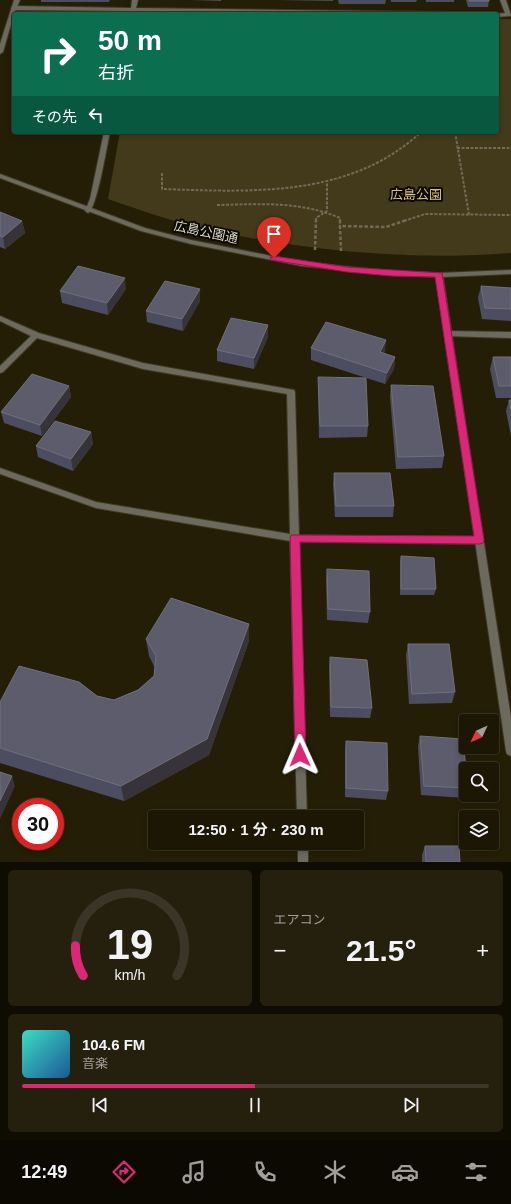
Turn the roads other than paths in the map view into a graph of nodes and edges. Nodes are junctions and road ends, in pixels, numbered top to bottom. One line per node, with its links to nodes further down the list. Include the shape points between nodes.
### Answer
1 (17, 0): 4 (street)
2 (135, 0): 6 (street)
3 (504, 0): 8 (street, via 508,15)
4 (14, 8): 5 (street); 6 (street)
5 (13, 12)
6 (133, 12)
7 (12, 14): 9 (street)
8 (499, 15)
9 (0, 52)
10 (107, 134): 12 (street, via 93,199)
11 (0, 176): 12 (street, 広島公園通)
12 (88, 210): 14 (street, 広島公園通, via 143,230 302,264)
13 (511, 272): 14 (street, 広島公園通)
14 (439, 275): 16 (street)
15 (0, 318): 17 (street)
16 (448, 334): 18 (street); 22 (street)
17 (36, 335): 19 (street); 21 (street, via 143,366 291,392)
18 (511, 335)
19 (0, 370)
20 (0, 471): 21 (street, via 96,504)
21 (295, 538): 22 (street); 24 (street)
22 (480, 540): 23 (street)
23 (511, 751)
24 (302, 810)
25 (303, 850): 26 (street)
26 (303, 862)

